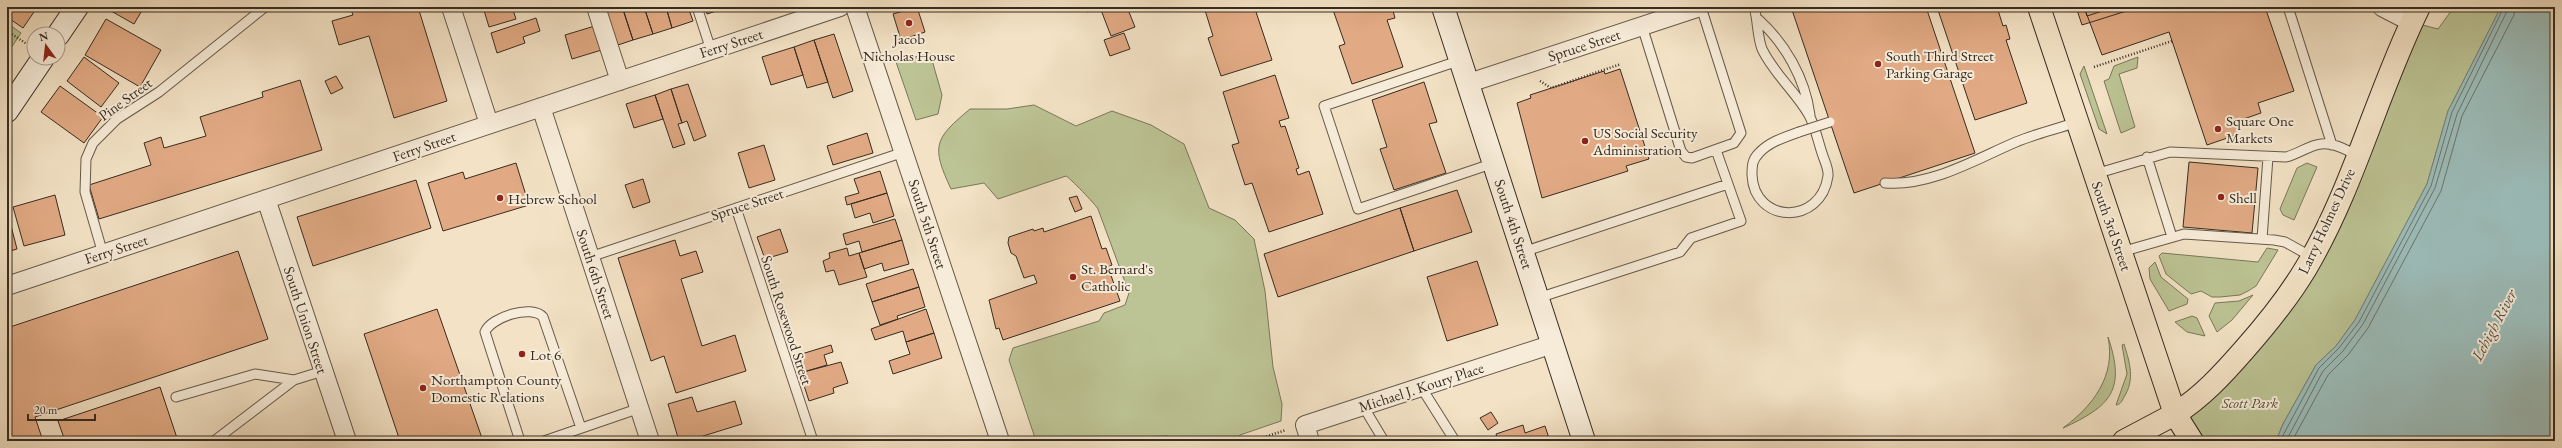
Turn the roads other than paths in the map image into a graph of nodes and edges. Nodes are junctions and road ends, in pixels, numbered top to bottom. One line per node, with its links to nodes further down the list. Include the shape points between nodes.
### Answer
1 (77, 7): 16 (street)
2 (265, 7): 45 (lane, Pine Street, via 159,92 116,119 93,143 86,159 85,192)
3 (451, 7): 28 (street)
4 (596, 7): 21 (street)
5 (697, 7): 18 (lane)
6 (840, 7): 18 (street, Ferry Street)
7 (855, 7): 31 (street, South 5th Street)
8 (1443, 7): 19 (street, South 4th Street)
9 (1700, 7): 17 (street, Spruce Street); 30 (lane, via 1741,133 1734,143)
10 (1754, 7): 15 (lane)
11 (2039, 7): 27 (main road, South 3rd Street)
12 (2288, 7): 29 (lane)
13 (2382, 7): 14 (street)
14 (2415, 14): 32 (main road, Larry Holmes Drive)
15 (1757, 18): 25 (lane, via 1762,47); 25 (lane, via 1780,42 1801,78)
16 (64, 26)
17 (1642, 26): 22 (street, Spruce Street); 30 (lane, via 1681,151 1686,157 1692,158)
18 (712, 50): 21 (street, Ferry Street)
19 (1461, 60): 22 (street, South 4th Street); 35 (lane, via 1324,106 1358,209)
20 (29, 66): 24 (street)
21 (620, 81): 23 (street, Ferry Street)
22 (1469, 83): 35 (street, South 4th Street)
23 (541, 107): 28 (street, Ferry Street); 46 (street, South 6th Street)
24 (7, 111)
25 (1810, 116): 26 (lane, bridge, via 1828,173 1827,184 1816,202 1808,209 1796,213 1772,209 1763,202 1752,178 1752,163 1769,144 1799,132)
26 (1830, 122)
27 (2077, 122): 36 (main road, South 3rd Street); 37 (lane, via 2017,141 1976,161 1942,172 1903,184)
28 (489, 124): 39 (street, Ferry Street)
29 (2332, 145): 32 (lane); 33 (lane, via 2320,144 2286,157)
30 (1716, 150): 38 (lane)
31 (904, 152): 40 (lane, Spruce Street); 66 (street, South 5th Street)
32 (2357, 155): 47 (main road, Larry Holmes Drive)
33 (2268, 156): 34 (lane, via 2180,151); 42 (lane)
34 (2147, 157): 36 (lane); 41 (lane)
35 (1494, 163): 43 (street, South 4th Street)
36 (2095, 174): 44 (main road, South 3rd Street)
37 (1885, 183)
38 (1728, 184): 43 (lane); 49 (lane, via 1741,221 1691,238 1680,252)
39 (266, 199): 45 (street, Ferry Street); 51 (street, South Union Street)
40 (736, 208): 46 (lane, Spruce Street); 65 (lane, South Rosewood Street)
41 (2172, 237): 42 (lane, via 2184,234); 44 (lane)
42 (2262, 239): 47 (lane, via 2285,242)
43 (1523, 252): 49 (street, South 4th Street)
44 (2121, 252): 57 (main road, South 3rd Street)
45 (102, 254): 48 (street, Ferry Street)
46 (590, 257): 56 (street, South 6th Street)
47 (2312, 257): 57 (main road, Larry Holmes Drive, via 2266,326 2208,389)
48 (7, 286)
49 (1538, 298): 50 (street, South 4th Street)
50 (1553, 344): 53 (street, Michael J. Koury Place); 69 (street, South 4th Street)
51 (323, 371): 52 (lane); 61 (street, South Union Street)
52 (294, 380): 54 (lane, via 255,374); 60 (lane)
53 (1421, 387): 55 (street, Michael J. Koury Place); 68 (lane)
54 (176, 397)
55 (1363, 406): 59 (street, Michael J. Koury Place); 67 (lane)
56 (640, 408): 58 (lane); 64 (street, South 6th Street)
57 (2176, 414): 70 (main road, Larry Holmes Drive); 71 (main road, South 3rd Street)
58 (581, 428): 62 (lane, via 543,317 539,312 526,310 493,322 485,332); 63 (lane)
59 (1308, 433)
60 (214, 441)
61 (346, 441)
62 (520, 441)
63 (544, 441)
64 (650, 441)
65 (812, 441)
66 (1000, 441)
67 (1384, 441)
68 (1455, 441)
69 (1584, 441)
70 (2124, 441)
71 (2192, 441)

